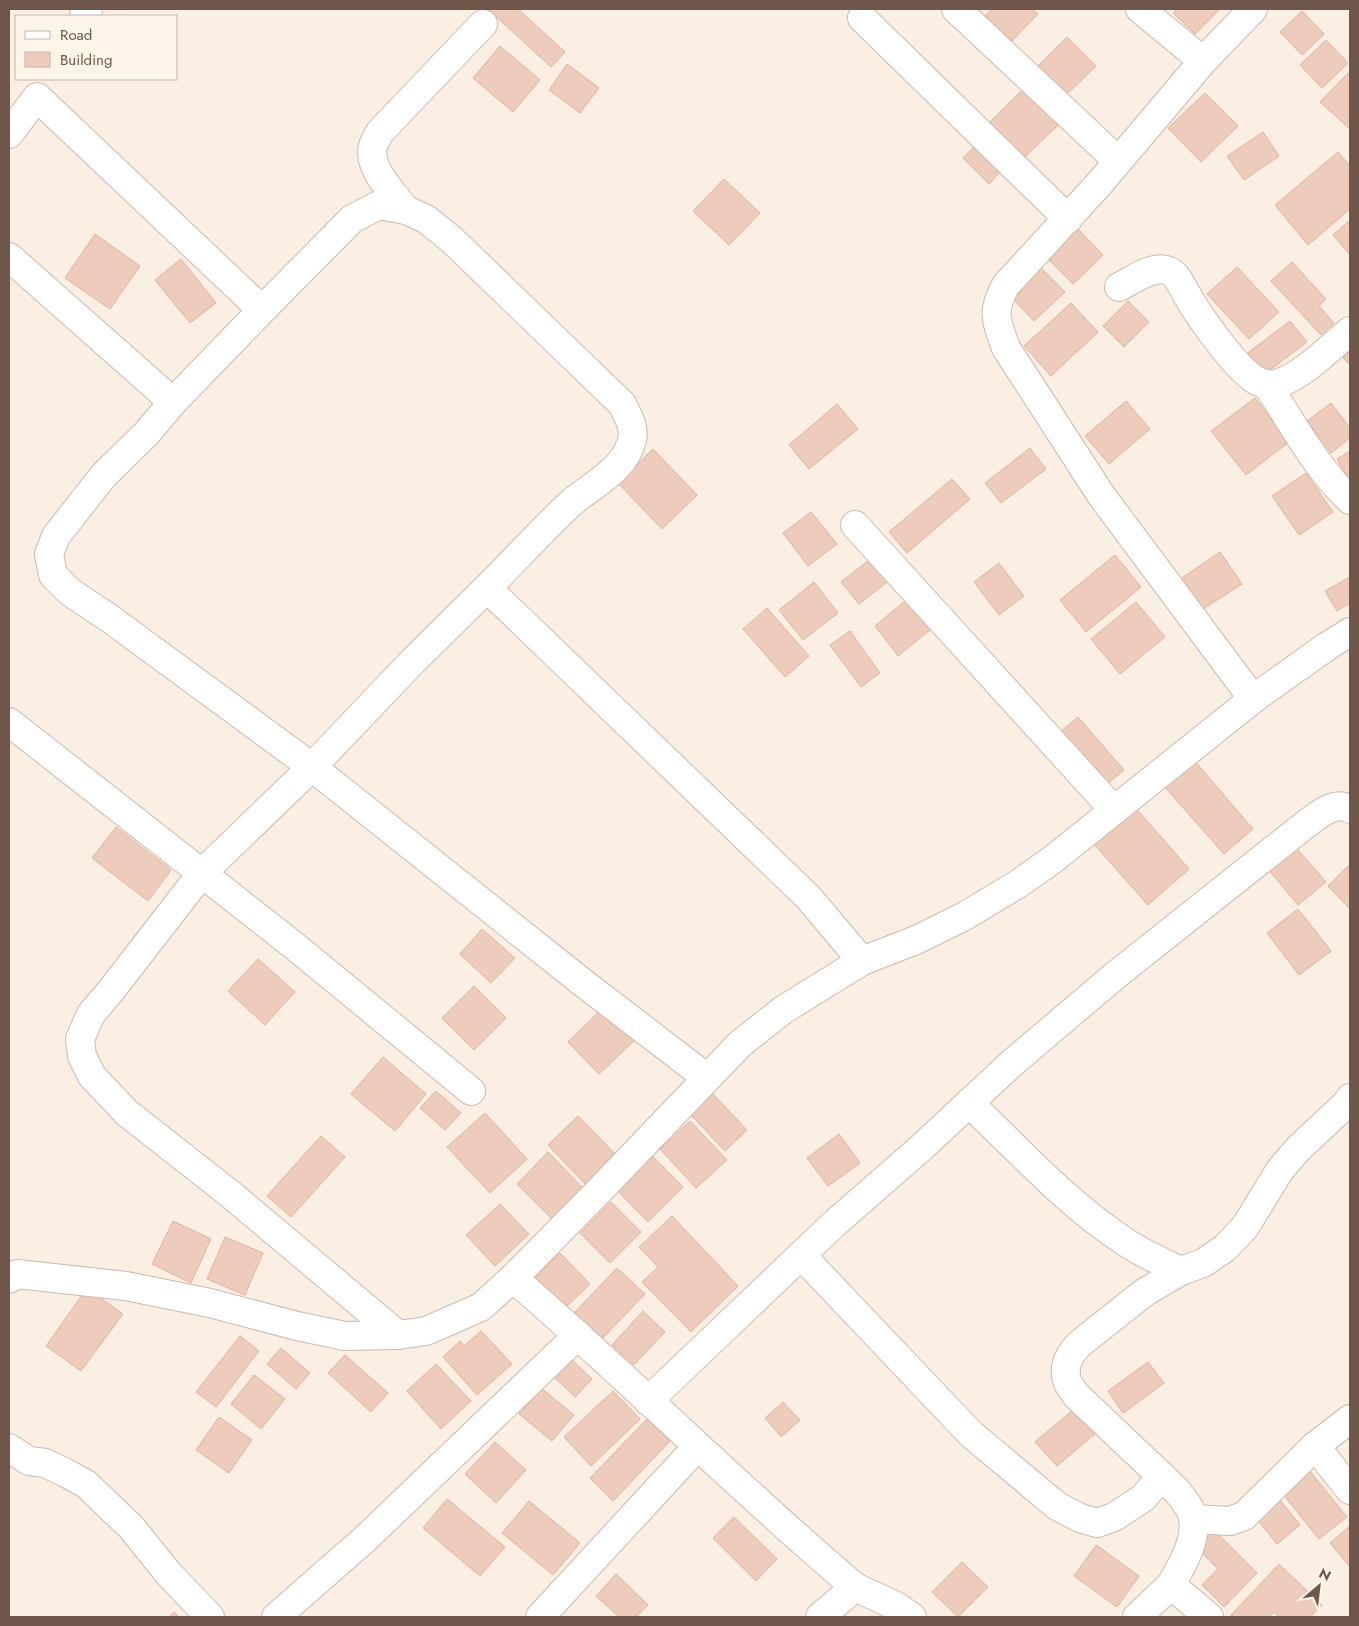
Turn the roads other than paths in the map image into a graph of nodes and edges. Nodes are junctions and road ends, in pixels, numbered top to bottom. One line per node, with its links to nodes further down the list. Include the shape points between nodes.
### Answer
1 (956, 9): 9 (street)
2 (1140, 9): 6 (street)
3 (1253, 9): 6 (street)
4 (862, 18): 11 (street)
5 (483, 24): 10 (street, via 386,126 373,146 373,160 379,175)
6 (1203, 61): 9 (street)
7 (42, 88): 8 (street); 14 (street)
8 (9, 134)
9 (1118, 161): 11 (street)
10 (406, 210): 14 (street, via 378,205 352,219); 20 (street, via 426,219 451,239 622,404 632,424 632,440 626,454 608,475 572,502)
11 (1068, 219): 22 (street, via 1006,285 997,301 996,320 1006,348 1101,494)
12 (9, 258): 17 (street)
13 (1119, 287): 16 (street, via 1159,269 1170,271 1239,364 1254,379)
14 (262, 310): 17 (street)
15 (1350, 332): 16 (street, via 1293,378)
16 (1267, 385): 18 (street, via 1318,461)
17 (173, 402): 24 (street, via 104,476 56,536 49,554 52,575 70,592)
18 (1350, 500)
19 (855, 525): 26 (street)
20 (487, 588): 24 (street); 28 (street, via 808,896)
21 (1350, 632): 22 (street)
22 (1253, 699): 26 (street)
23 (9, 722): 27 (street)
24 (312, 767): 27 (street); 29 (street)
25 (1350, 809): 32 (street, via 1335,806 1299,830 1117,974)
26 (1114, 810): 28 (street, via 1052,860 963,917)
27 (202, 873): 30 (street); 37 (street, via 91,1014 80,1039 82,1056 92,1076 127,1113)
28 (862, 961): 29 (street, via 783,1010 740,1044)
29 (707, 1078): 36 (street)
30 (471, 1091)
31 (1350, 1098): 34 (street, via 1280,1170 1245,1228 1226,1248)
32 (969, 1103): 33 (street); 34 (street, via 1090,1217 1125,1242)
33 (801, 1255): 39 (street); 44 (street, via 971,1434 1057,1506 1097,1523 1114,1517 1143,1498)
34 (1181, 1272): 44 (street, via 1145,1292 1083,1340 1068,1357 1066,1371 1068,1383 1077,1396)
35 (12, 1273): 37 (street, via 126,1286 345,1336)
36 (513, 1278): 37 (street, via 481,1307 426,1331); 38 (street)
37 (398, 1335)
38 (578, 1335): 39 (street); 50 (street, via 365,1539)
39 (648, 1401): 42 (street)
40 (1350, 1419): 41 (street)
41 (1315, 1446): 45 (street); 46 (street, via 1244,1516 1230,1521)
42 (698, 1447): 48 (street); 51 (street)
43 (9, 1448): 49 (street, via 30,1461 45,1463 86,1484 131,1527 168,1573)
44 (1162, 1476): 46 (street, via 1188,1506)
45 (1350, 1490)
46 (1194, 1520): 47 (street, via 1185,1559)
47 (1172, 1585): 54 (street); 55 (street)
48 (855, 1587): 52 (street); 53 (street)
49 (210, 1617)
50 (276, 1617)
51 (540, 1617)
52 (820, 1617)
53 (912, 1617)
54 (1136, 1617)
55 (1209, 1617)

